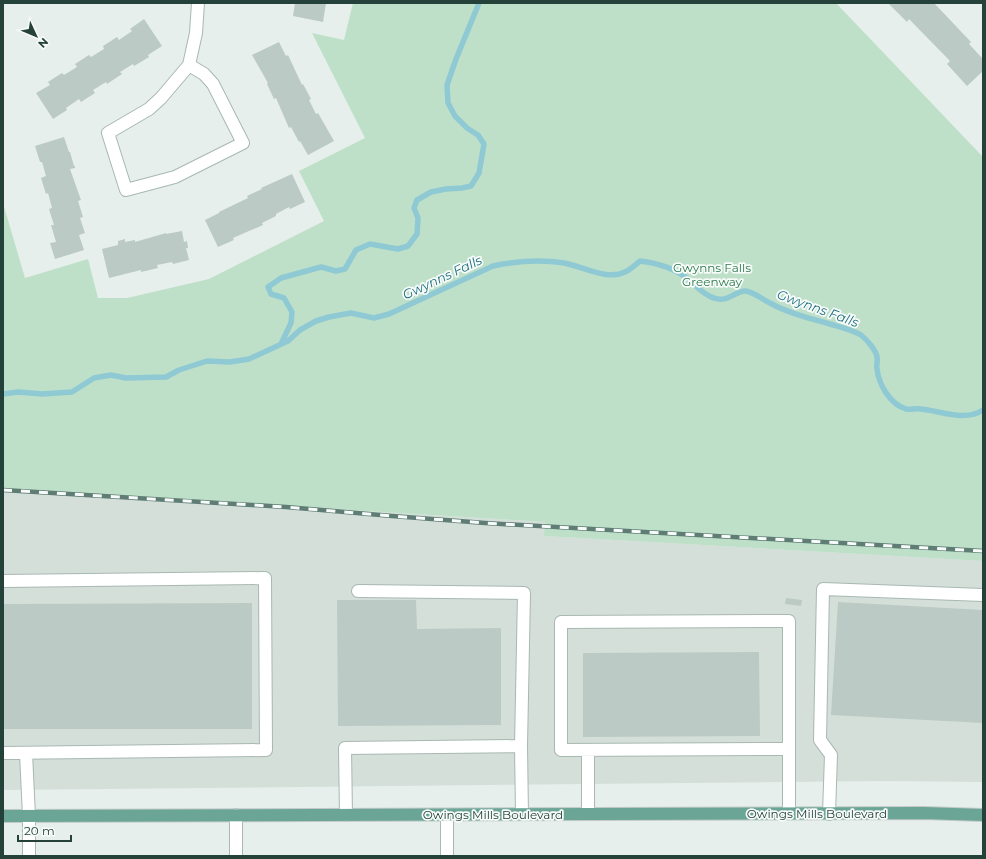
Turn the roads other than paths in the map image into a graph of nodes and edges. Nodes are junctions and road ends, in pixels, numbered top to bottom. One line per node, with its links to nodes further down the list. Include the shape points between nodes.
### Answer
1 (198, 3): 2 (street, via 196,33)
2 (189, 65): 2 (street, via 204,74 213,84 243,143 175,177 126,190 108,133 149,109)
3 (3, 581): 10 (street, via 265,578 266,750)
4 (358, 591): 6 (street, via 524,593)
5 (983, 595): 14 (street, via 823,589 820,740 831,755)
6 (521, 746): 12 (street); 16 (street, via 345,748)
7 (789, 749): 8 (street); 8 (street, via 789,621 561,622 561,750); 11 (street)
8 (588, 750): 13 (street)
9 (3, 753): 10 (street)
10 (26, 753): 20 (street)
11 (789, 813): 13 (main road, Owings Mills Boulevard); 14 (main road, Owings Mills Boulevard)
12 (522, 814): 13 (main road, Owings Mills Boulevard); 17 (main road, Owings Mills Boulevard)
13 (588, 814)
14 (829, 814): 18 (main road, Owings Mills Boulevard)
15 (236, 815): 16 (main road, Owings Mills Boulevard); 20 (main road, Owings Mills Boulevard); 22 (street)
16 (346, 815): 17 (main road, Owings Mills Boulevard)
17 (447, 815): 23 (street)
18 (983, 815)
19 (3, 816): 20 (main road, Owings Mills Boulevard)
20 (29, 816): 21 (street)
21 (29, 856)
22 (236, 856)
23 (447, 856)

